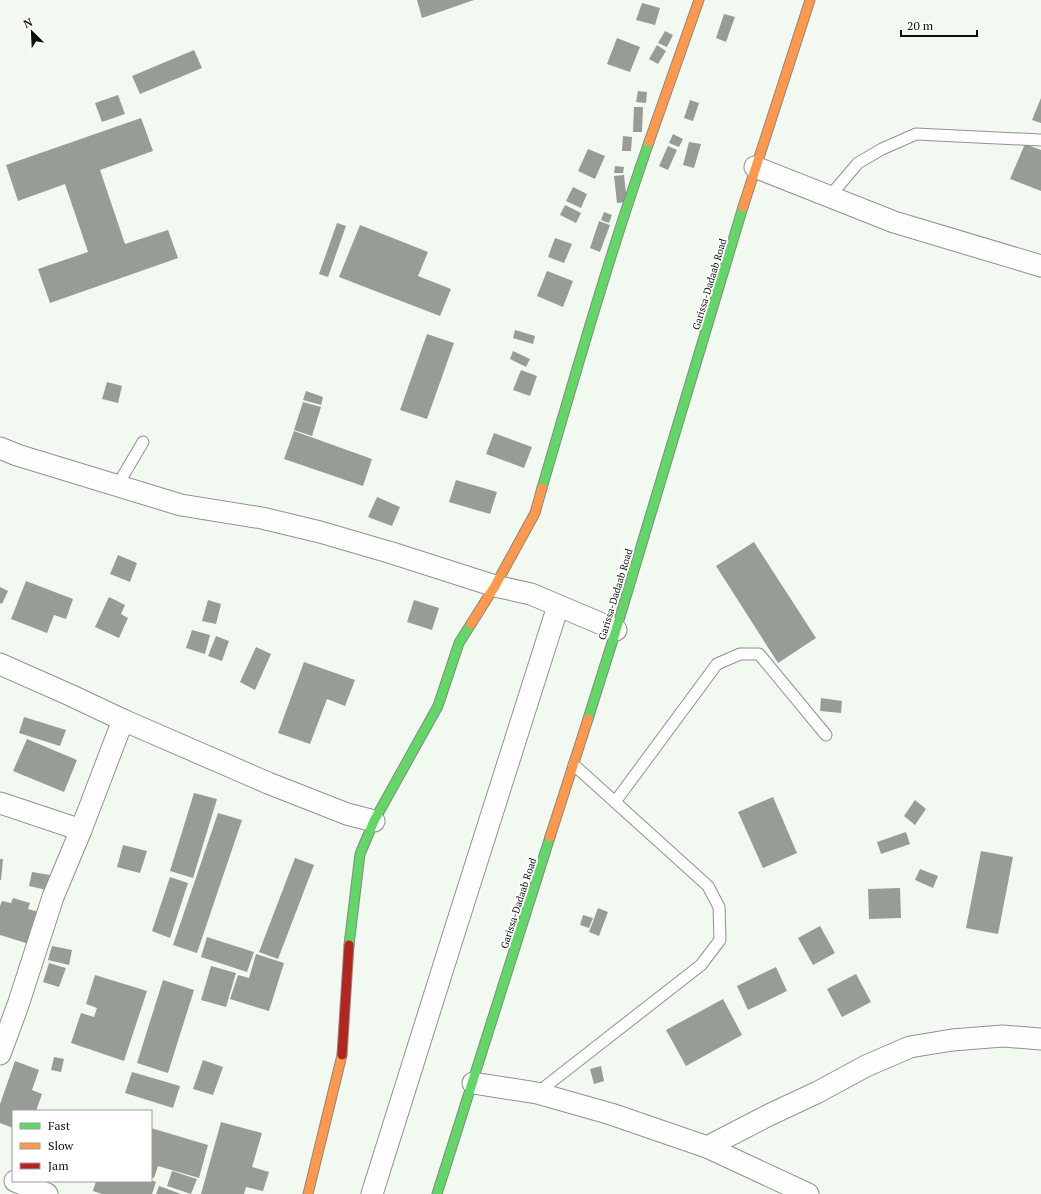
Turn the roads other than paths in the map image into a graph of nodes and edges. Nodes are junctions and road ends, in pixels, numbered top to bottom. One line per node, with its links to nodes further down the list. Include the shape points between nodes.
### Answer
1 (699, 0): 10 (main road, via 628,203 535,513)
2 (810, 0): 4 (main road, Garissa-Dadaab Road)
3 (1041, 140): 5 (lane, via 916,134 858,163)
4 (756, 167): 5 (street); 12 (main road, Garissa-Dadaab Road)
5 (829, 196): 6 (street, via 894,222)
6 (1041, 266)
7 (143, 442): 9 (lane)
8 (0, 448): 9 (street)
9 (117, 486): 10 (street, via 181,505 262,518 320,532)
10 (495, 586): 11 (street, via 531,594); 19 (main road, via 459,643 438,706)
11 (558, 606): 12 (street); 31 (street)
12 (616, 630): 16 (main road, Garissa-Dadaab Road)
13 (0, 664): 14 (street)
14 (123, 720): 19 (street, via 268,783 347,814); 20 (street)
15 (826, 735): 17 (lane, via 760,654 740,654 717,664)
16 (574, 764): 17 (lane); 23 (main road, Garissa-Dadaab Road)
17 (615, 802): 24 (lane, via 708,886 719,907 720,940 701,965)
18 (0, 803): 20 (street)
19 (374, 821): 30 (main road, via 360,854 350,934 342,1060)
20 (82, 830): 22 (street, via 53,896)
21 (1041, 1039): 25 (street, via 1003,1036 952,1040 910,1047 866,1066)
22 (0, 1054)
23 (473, 1083): 24 (street); 32 (main road, Garissa-Dadaab Road)
24 (537, 1093): 25 (street, via 611,1114)
25 (707, 1147): 33 (street)
26 (0, 1175): 27 (street)
27 (12, 1180)
28 (17, 1182): 29 (street)
29 (47, 1194)
30 (308, 1194)
31 (372, 1194)
32 (437, 1194)
33 (808, 1194)

